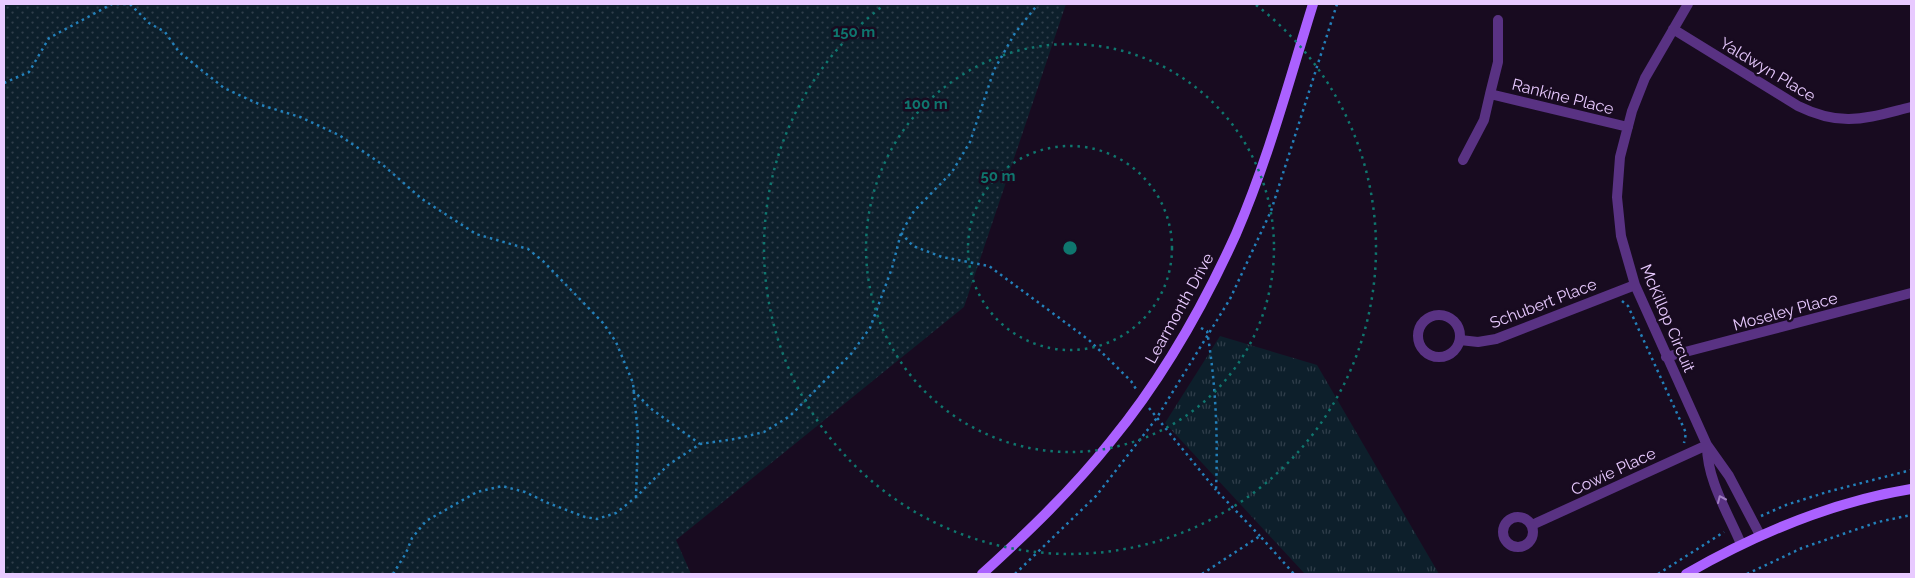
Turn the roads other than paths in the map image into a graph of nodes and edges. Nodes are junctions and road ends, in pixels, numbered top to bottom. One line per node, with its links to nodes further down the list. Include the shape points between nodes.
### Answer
1 (1313, 4): 18 (street, Learmonth Drive, via 1255,187 1215,279 1191,323 1112,441 1034,527)
2 (1688, 4): 4 (street, McKillop Circuit)
3 (1498, 20): 5 (street, Rankine Place, via 1498,62)
4 (1672, 29): 6 (street, Yaldwyn Place, via 1817,115 1849,120); 7 (street, McKillop Circuit, via 1645,78)
5 (1490, 94): 7 (street, Rankine Place); 8 (street, Rankine Place, via 1484,120)
6 (1911, 107)
7 (1628, 127): 9 (street, McKillop Circuit, via 1620,157 1617,197 1620,236)
8 (1463, 160)
9 (1635, 285): 11 (street, Schubert Place, via 1496,338 1478,342); 12 (street, McKillop Circuit)
10 (1911, 293): 12 (street, Moseley Place)
11 (1460, 340): 11 (street, via 1452,353 1437,357 1430,355 1419,344 1419,328 1430,317 1445,315 1458,324)
12 (1666, 357): 13 (street, McKillop Circuit)
13 (1707, 445): 15 (street, Cowie Place); 16 (street, McKillop Circuit, via 1729,476); 17 (street, McKillop Circuit, one-way to 13, via 1713,478)
14 (1911, 488): 16 (street, via 1841,505)
15 (1532, 525)
16 (1760, 535): 17 (street)
17 (1740, 544): 19 (street)
18 (982, 574)
19 (1686, 574)

